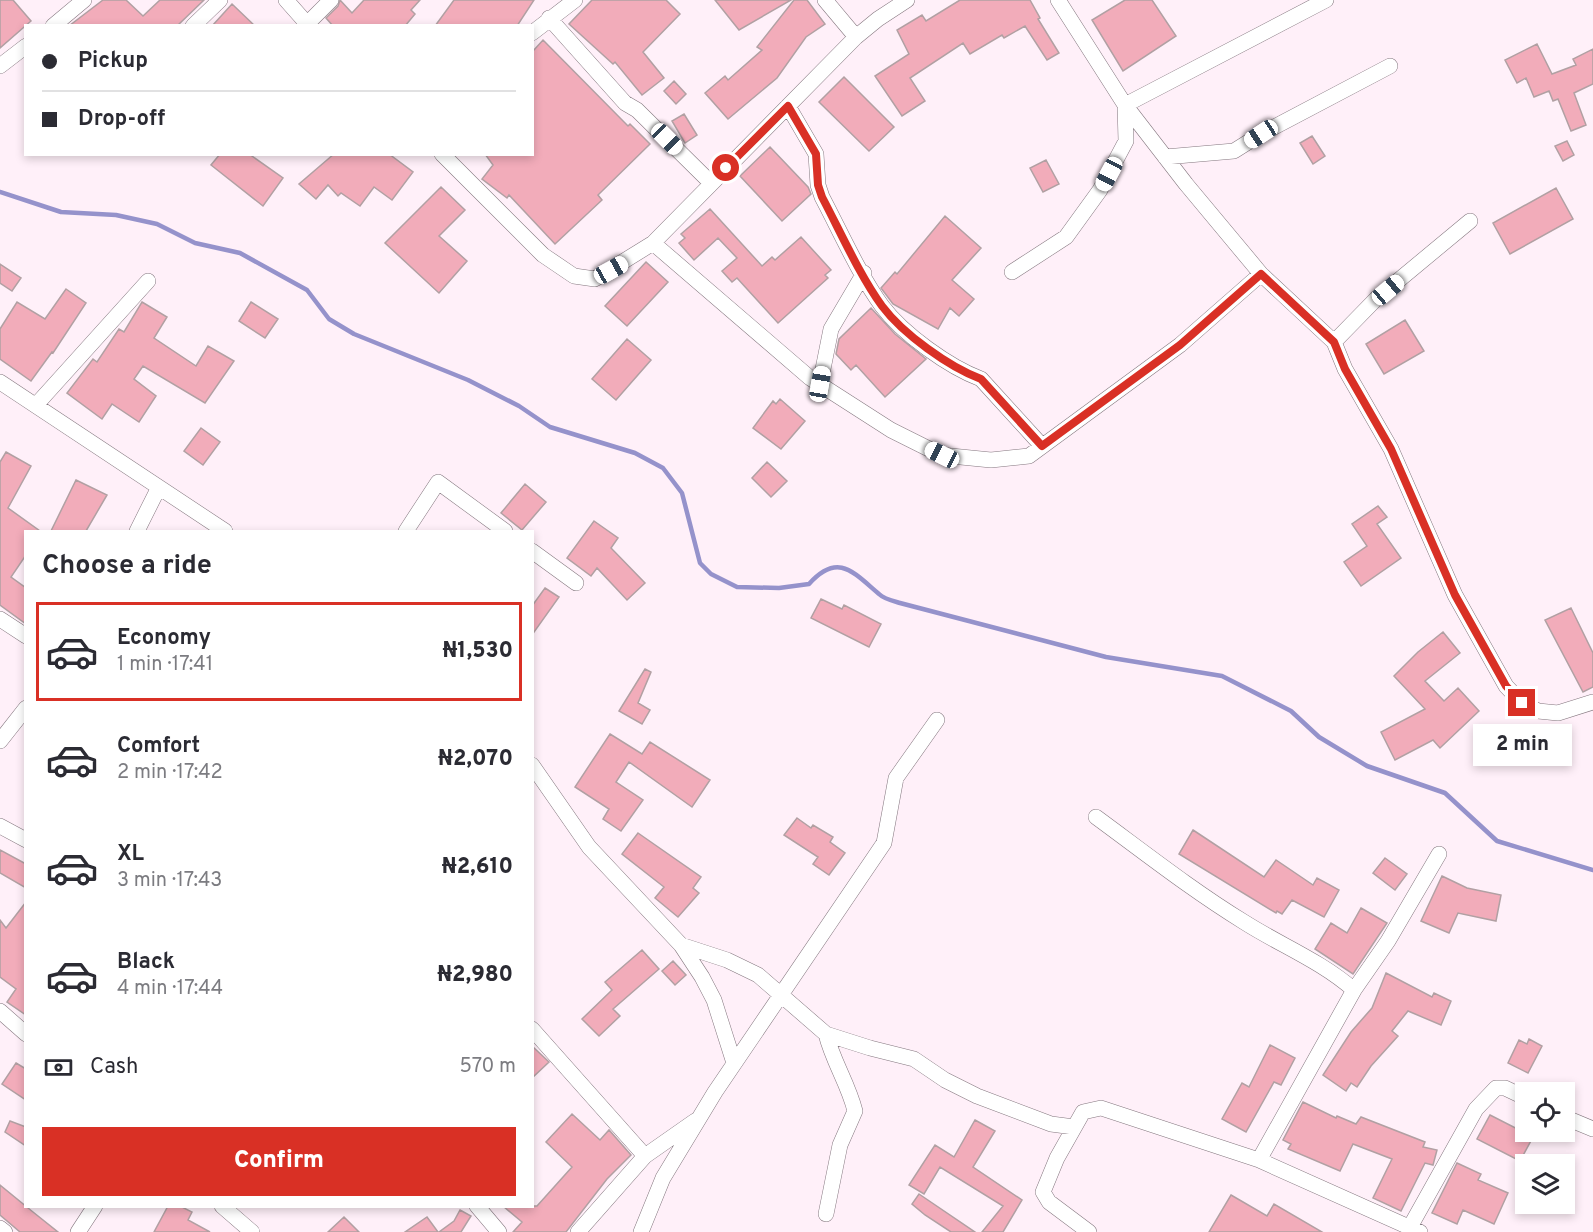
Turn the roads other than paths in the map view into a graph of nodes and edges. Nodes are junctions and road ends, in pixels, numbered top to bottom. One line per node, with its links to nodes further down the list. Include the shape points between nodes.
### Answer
1 (84, 0): 11 (street)
2 (220, 0): 12 (street)
3 (286, 0): 13 (street)
4 (331, 0): 14 (street)
5 (575, 0): 10 (street)
6 (825, 0): 16 (street)
7 (907, 0): 16 (street)
8 (1058, 0): 20 (street)
9 (1326, 0): 20 (street)
10 (549, 18): 15 (street); 24 (street, via 625,104 637,110)
11 (55, 24)
12 (195, 24)
13 (307, 24)
14 (309, 24)
15 (534, 31)
16 (856, 37): 21 (street)
17 (24, 48): 18 (street)
18 (0, 66)
19 (1389, 66): 23 (street, via 1234,151)
20 (1125, 105): 23 (street); 27 (street, via 1126,141 1100,190 1066,237)
21 (788, 106): 24 (street); 28 (street, via 816,154 822,197)
22 (444, 156): 26 (street, via 543,255 574,276 595,279)
23 (1165, 157): 29 (street)
24 (711, 183): 26 (street)
25 (1470, 221): 31 (street, via 1376,299)
26 (653, 243): 33 (street)
27 (1012, 272)
28 (864, 273): 33 (street, via 831,329); 35 (street, via 883,307 907,331 921,344 981,379)
29 (1261, 274): 31 (street); 35 (street, via 1180,345)
30 (148, 281): 34 (street)
31 (1334, 342): 45 (street, via 1391,449 1455,595 1506,686 1522,703 1538,711 1558,713)
32 (0, 382): 34 (street)
33 (820, 384): 35 (street, via 891,430 942,455 991,460 1029,456)
34 (36, 405): 36 (street)
35 (1042, 446)
36 (158, 489): 37 (street); 38 (street)
37 (138, 530)
38 (223, 530)
39 (407, 530): 40 (street, via 438,482)
40 (504, 530)
41 (534, 552): 42 (street)
42 (576, 583)
43 (0, 619): 44 (street)
44 (24, 635)
45 (1593, 702)
46 (24, 711): 48 (street)
47 (937, 720): 56 (street, via 896,778 884,843)
48 (0, 741)
49 (534, 768): 54 (street, via 589,848)
50 (1096, 817): 55 (street, via 1193,889 1337,975)
51 (0, 826): 52 (street)
52 (24, 839)
53 (1439, 854): 55 (street)
54 (681, 945): 56 (street, via 758,975); 61 (street, via 714,1000)
55 (1354, 990): 68 (street)
56 (780, 994): 60 (street); 61 (street)
57 (0, 1011): 59 (street)
58 (534, 1031): 67 (street)
59 (24, 1032)
60 (826, 1034): 65 (street, via 914,1059 977,1096 1051,1124); 72 (street, via 855,1112 840,1145)
61 (734, 1063): 63 (street)
62 (1515, 1093): 75 (street, via 1496,1088 1476,1109)
63 (702, 1116): 67 (street); 74 (street, via 663,1178)
64 (1575, 1122): 66 (street)
65 (1074, 1127): 68 (street, via 1083,1112 1101,1108); 81 (street, via 1043,1192 1049,1202)
66 (1593, 1129)
67 (645, 1156): 80 (street)
68 (1259, 1160): 75 (street)
69 (95, 1208): 77 (street)
70 (224, 1208): 78 (street)
71 (479, 1208): 79 (street)
72 (826, 1214)
73 (0, 1228): 76 (street)
74 (647, 1228)
75 (1415, 1229)
76 (5, 1232)
77 (78, 1232)
78 (252, 1232)
79 (499, 1232)
80 (578, 1232)
81 (1089, 1232)

